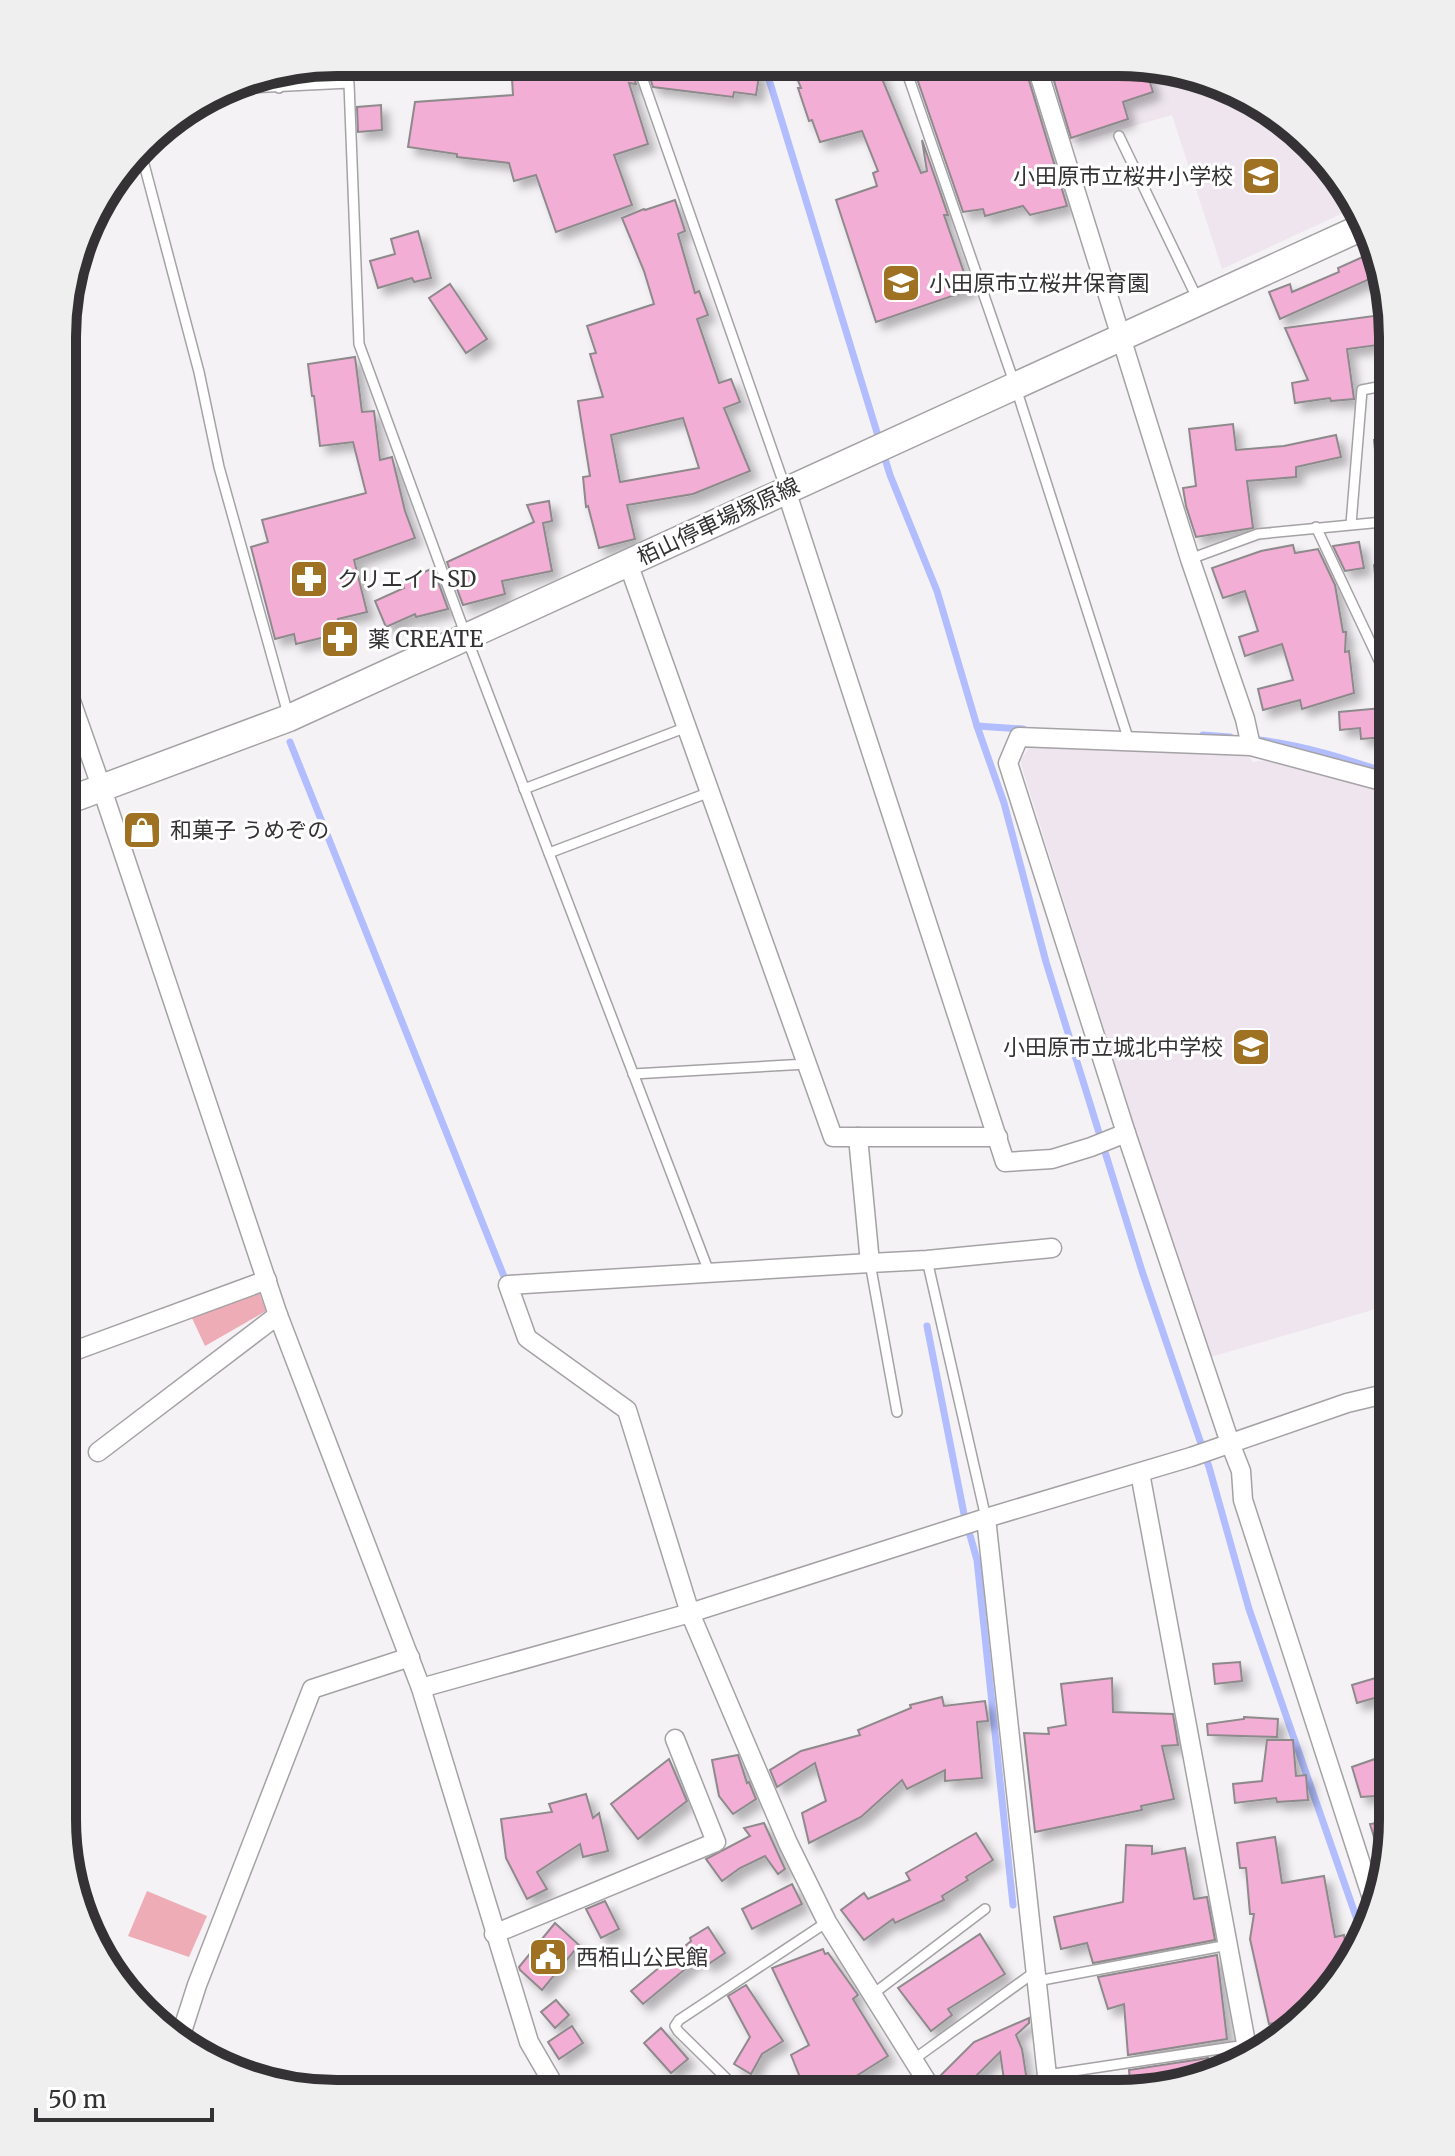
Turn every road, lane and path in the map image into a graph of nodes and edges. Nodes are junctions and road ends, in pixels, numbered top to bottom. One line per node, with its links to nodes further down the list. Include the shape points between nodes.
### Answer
1 (642, 76): 14 (lane)
2 (908, 76): 12 (lane)
3 (1040, 76): 11 (street)
4 (279, 83): 6 (lane)
5 (259, 88): 6 (lane)
6 (279, 88): 20 (lane, via 349,83 359,344)
7 (1119, 136): 10 (lane)
8 (144, 162): 23 (lane, via 219,467)
9 (1356, 230): 10 (main road, 栢山停車場塚原線)
10 (1199, 301): 11 (main road, 栢山停車場塚原線)
11 (1122, 336): 12 (main road, 栢山停車場塚原線); 18 (street)
12 (1015, 385): 14 (main road, 栢山停車場塚原線); 25 (lane)
13 (1379, 387): 16 (lane, via 1362,390)
14 (786, 490): 19 (main road, 栢山停車場塚原線); 37 (street)
15 (1379, 522): 16 (lane)
16 (1351, 524): 17 (lane)
17 (1316, 527): 18 (lane, via 1258,534); 21 (lane)
18 (1190, 559): 26 (street)
19 (628, 563): 20 (main road, 栢山停車場塚原線); 24 (street)
20 (466, 636): 23 (main road, 栢山停車場塚原線); 29 (lane)
21 (1379, 653)
22 (76, 715): 28 (street)
23 (289, 718): 28 (main road, 栢山停車場塚原線)
24 (687, 727): 29 (lane); 30 (street)
25 (1129, 741): 26 (street); 35 (street, via 1019,737 1008,763)
26 (1251, 746): 27 (street)
27 (1379, 780)
28 (102, 789): 31 (main road, 栢山停車場塚原線); 42 (street)
29 (524, 789): 32 (lane)
30 (710, 791): 32 (lane); 33 (street)
31 (76, 798)
32 (549, 853): 34 (lane)
33 (807, 1064): 34 (lane); 36 (street, via 833,1137)
34 (633, 1074): 41 (lane)
35 (1126, 1133): 37 (street, via 1052,1159 1005,1162); 47 (street)
36 (858, 1137): 37 (street); 40 (street)
37 (998, 1137)
38 (1052, 1248): 39 (street)
39 (927, 1260): 40 (street); 50 (lane)
40 (870, 1263): 41 (street); 46 (lane)
41 (709, 1272): 51 (street, via 508,1285 527,1338 627,1410)
42 (267, 1280): 43 (street); 44 (street)
43 (278, 1315): 48 (street); 52 (street)
44 (76, 1350)
45 (1378, 1396): 47 (street)
46 (897, 1412)
47 (1230, 1443): 49 (street); 55 (street, via 1241,1471 1243,1500)
48 (98, 1452)
49 (1140, 1473): 50 (street); 59 (street)
50 (986, 1518): 51 (street); 60 (street)
51 (690, 1613): 53 (street); 57 (street)
52 (410, 1657): 53 (street); 62 (street, via 312,1689)
53 (421, 1688): 58 (street)
54 (675, 1739): 58 (street, via 716,1842)
55 (1369, 1889)
56 (985, 1909): 61 (lane)
57 (827, 1922): 61 (street); 67 (lane, via 675,2026)
58 (494, 1934): 66 (street, via 529,2042)
59 (1228, 1945): 60 (lane); 63 (street)
60 (1036, 1976): 65 (lane); 69 (street)
61 (873, 1994): 65 (street)
62 (183, 2029)
63 (1247, 2046)
64 (1228, 2055): 70 (lane)
65 (913, 2060): 68 (street)
66 (551, 2080)
67 (728, 2080)
68 (924, 2080)
69 (1048, 2080)
70 (1073, 2080)

